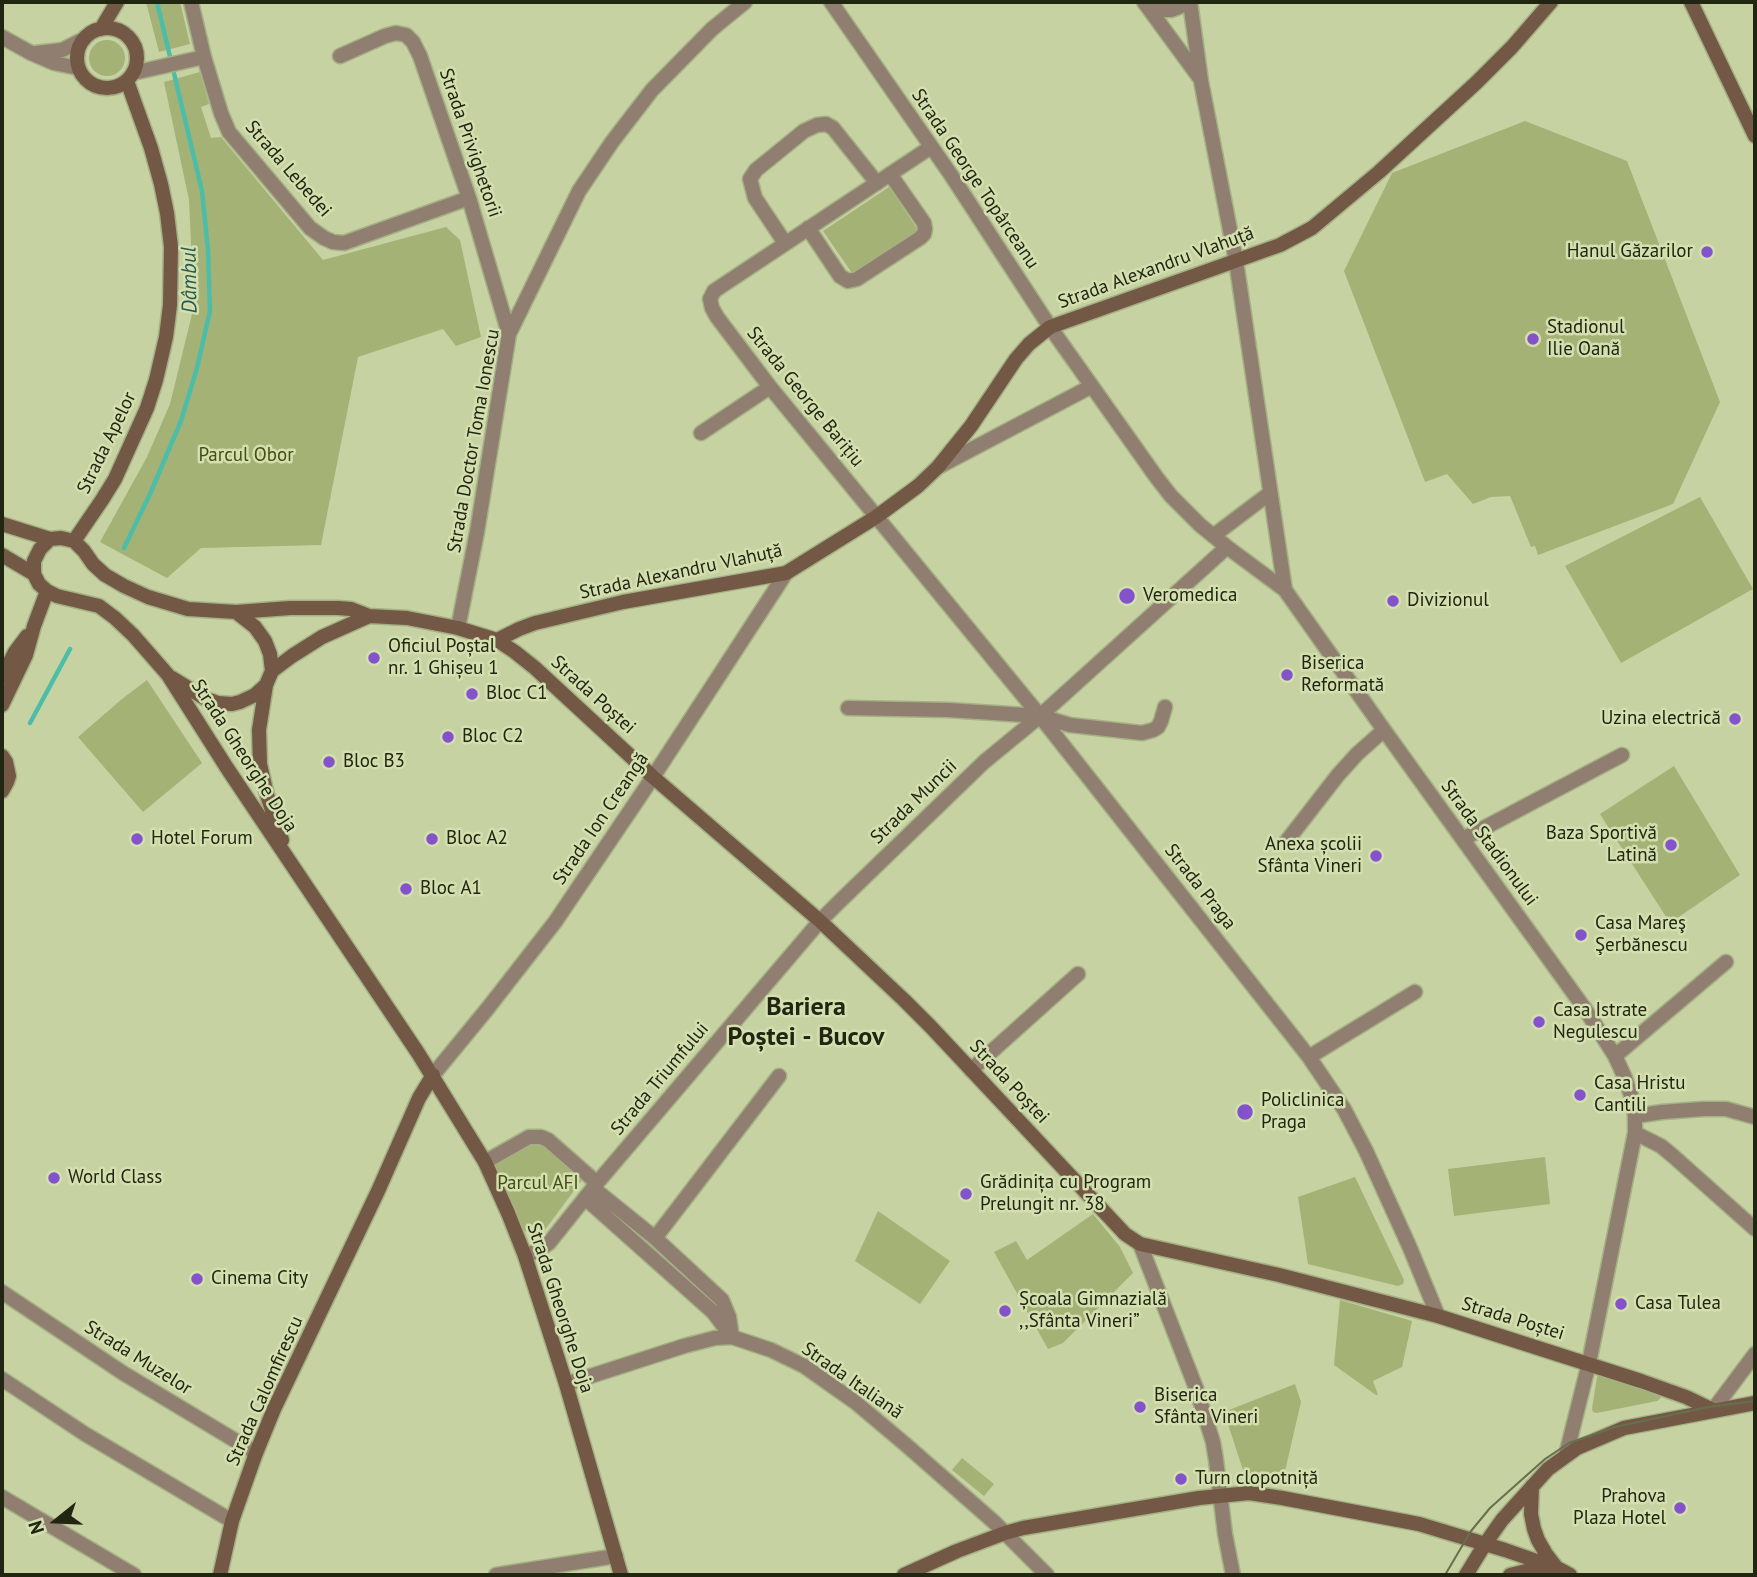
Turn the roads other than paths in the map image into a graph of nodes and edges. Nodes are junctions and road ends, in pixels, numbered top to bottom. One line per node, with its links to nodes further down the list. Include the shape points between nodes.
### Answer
1 (117, 2): 9 (main road); 10 (main road)
2 (191, 2): 15 (street, Strada Lebedei)
3 (745, 2): 30 (street, Strada Doctor Toma Ionescu, via 652,90 612,142 579,191)
4 (831, 2): 22 (street, Strada George Topârceanu)
5 (1188, 2): 8 (street, via 1171,10); 18 (street, Strada Stadionului)
6 (1551, 2): 28 (main road, Strada Alexandru Vlahuță, via 1477,82 1322,220 1280,245)
7 (1691, 2): 21 (main road)
8 (1147, 6): 18 (street)
9 (101, 29): 10 (main road); 12 (main road)
10 (121, 32): 17 (main road, via 136,55)
11 (2, 37): 13 (street)
12 (84, 39): 13 (street, via 62,50); 16 (main road)
13 (31, 53): 16 (street)
14 (340, 56): 25 (street, Strada Privighetorii, via 385,36 406,35 420,56)
15 (201, 58): 17 (street); 25 (street, Strada Lebedei, via 229,132 310,228 324,238 344,243)
16 (78, 68): 19 (main road, via 88,82)
17 (130, 77): 19 (main road); 20 (main road, Strada Apelor)
18 (1201, 80): 28 (street, Strada Stadionului)
19 (110, 88): 20 (main road)
20 (138, 109): 40 (main road, Strada Apelor, via 167,213 171,276 166,337 156,380 132,443)
21 (1755, 135)
22 (931, 147): 23 (street); 29 (street, Strada George Topârceanu)
23 (890, 174): 24 (street); 26 (street, via 924,223 920,238 848,281)
24 (877, 183): 26 (street); 27 (street, via 834,128 825,124 804,131 750,179 755,198)
25 (468, 198): 30 (street, Strada Privighetorii)
26 (808, 228): 27 (street)
27 (785, 243): 32 (street, Strada George Barițiu, via 714,291 710,299 717,317)
28 (1236, 261): 29 (main road, Strada Alexandru Vlahuță); 35 (street, Strada Stadionului)
29 (1050, 327): 31 (street, Strada George Topârceanu); 34 (main road, Strada Alexandru Vlahuță, via 1016,359)
30 (509, 334): 50 (street, Strada Doctor Toma Ionescu)
31 (1091, 386): 34 (street); 38 (street, Strada George Topârceanu, via 1171,496)
32 (770, 387): 33 (street); 36 (street, Strada George Barițiu)
33 (701, 433)
34 (938, 467): 36 (main road, Strada Alexandru Vlahuță)
35 (1270, 493): 38 (street); 45 (street, Strada Stadionului)
36 (876, 517): 43 (main road, Strada Alexandru Vlahuță); 59 (street, Strada Praga)
37 (2, 524): 39 (main road)
38 (1213, 536): 41 (street, Strada George Topârceanu)
39 (50, 539): 40 (main road); 44 (main road, via 34,561)
40 (74, 541): 47 (main road, Strada Poștei, via 105,575 136,592 188,609)
41 (1227, 548): 45 (street, Strada George Topârceanu); 59 (street, Strada Muncii)
42 (2, 555): 44 (main road)
43 (786, 573): 51 (main road, Strada Alexandru Vlahuță, via 623,602 535,623); 63 (street, Strada Ion Creangă)
44 (34, 574): 46 (main road)
45 (1285, 590): 60 (street, Strada Stadionului)
46 (47, 591): 49 (main road); 53 (main road, Strada Gheorghe Doja, via 99,606 133,635)
47 (236, 612): 48 (main road, Strada Poștei, via 338,607); 52 (main road, via 265,641)
48 (369, 616): 50 (main road, Strada Poștei); 52 (main road, Strada Poștei, via 322,637)
49 (34, 626): 54 (main road); 56 (main road)
50 (458, 628): 51 (main road, Strada Poștei)
51 (497, 640): 63 (main road, Strada Poștei)
52 (272, 671): 55 (main road, Strada Gheorghe Doja)
53 (168, 675): 55 (main road, Strada Gheorghe Doja, via 218,703 240,702); 67 (main road, Strada Gheorghe Doja)
54 (2, 677)
55 (266, 685): 67 (main road, Strada Gheorghe Doja, via 259,730 260,764)
56 (2, 705)
57 (1165, 707): 59 (street, via 1158,727 1142,733 1070,725)
58 (848, 708): 59 (street)
59 (1040, 716): 68 (street, Strada Muncii, via 984,762); 73 (street, Strada Praga)
60 (1384, 730): 65 (street, Strada Stadionului); 66 (street, via 1338,775)
61 (1622, 755): 65 (street)
62 (2, 756): 64 (main road, via 9,776)
63 (653, 777): 68 (main road, Strada Poștei); 75 (street, Strada Ion Creangă, via 555,922)
64 (2, 791)
65 (1463, 839): 72 (street, Strada Stadionului)
66 (1286, 842)
67 (288, 858): 75 (main road, Strada Gheorghe Doja)
68 (820, 922): 74 (main road, Strada Poștei); 81 (street, Strada Triumfului)
69 (1726, 962): 72 (street)
70 (1078, 974): 74 (street)
71 (1415, 992): 73 (street)
72 (1615, 1056): 77 (street, Strada Stadionului)
73 (1309, 1057): 87 (street, Strada Praga, via 1366,1151)
74 (971, 1070): 84 (main road, Strada Poștei, via 1125,1234)
75 (433, 1075): 80 (main road, Strada Gheorghe Doja); 95 (main road, Strada Calomfirescu)
76 (779, 1076): 83 (street)
77 (1635, 1116): 78 (street, via 1726,1109); 79 (street, Strada Stadionului)
78 (1755, 1117)
79 (1635, 1132): 82 (street, via 1674,1156); 90 (street, Strada Stadionului)
80 (485, 1162): 81 (street, via 529,1137 541,1137); 85 (main road, Strada Gheorghe Doja)
81 (592, 1190): 83 (street); 85 (street, Strada Triumfului, via 549,1243); 88 (street)
82 (1755, 1230)
83 (655, 1238): 88 (street, via 722,1300)
84 (1140, 1244): 87 (main road, Strada Poștei); 98 (street, via 1196,1388 1216,1460)
85 (525, 1255): 92 (main road, Strada Gheorghe Doja)
86 (2, 1292): 95 (street, Strada Muzelor, via 123,1373)
87 (1438, 1316): 90 (main road, Strada Poștei)
88 (732, 1337): 92 (street, Strada Italiană, via 684,1346); 101 (street, Strada Italiană, via 804,1366 855,1402)
89 (1755, 1354): 94 (street)
90 (1589, 1363): 94 (main road, Strada Poștei); 96 (street, Strada Stadionului)
91 (2, 1379): 100 (street)
92 (566, 1384): 103 (main road, Strada Gheorghe Doja)
93 (1755, 1403): 94 (main road)
94 (1713, 1410): 96 (main road, via 1624,1428)
95 (256, 1453): 100 (main road, Strada Calomfirescu)
96 (1566, 1455): 97 (main road)
97 (1532, 1486): 102 (main road); 104 (main road, via 1534,1529 1546,1554)
98 (1220, 1495): 101 (main road); 102 (main road, via 1282,1497 1397,1519); 111 (street)
99 (2, 1497): 105 (street)
100 (232, 1521): 106 (main road, Strada Calomfirescu)
101 (1005, 1533): 109 (main road); 110 (street, Strada Italiană)
102 (1485, 1544): 104 (main road); 112 (main road)
103 (616, 1556): 107 (street); 108 (main road, Strada Gheorghe Doja)
104 (1563, 1572): 113 (main road, via 1538,1568)
105 (134, 1575)
106 (220, 1575)
107 (496, 1575)
108 (621, 1575)
109 (904, 1575)
110 (1047, 1575)
111 (1233, 1575)
112 (1466, 1575)
113 (1510, 1575)

